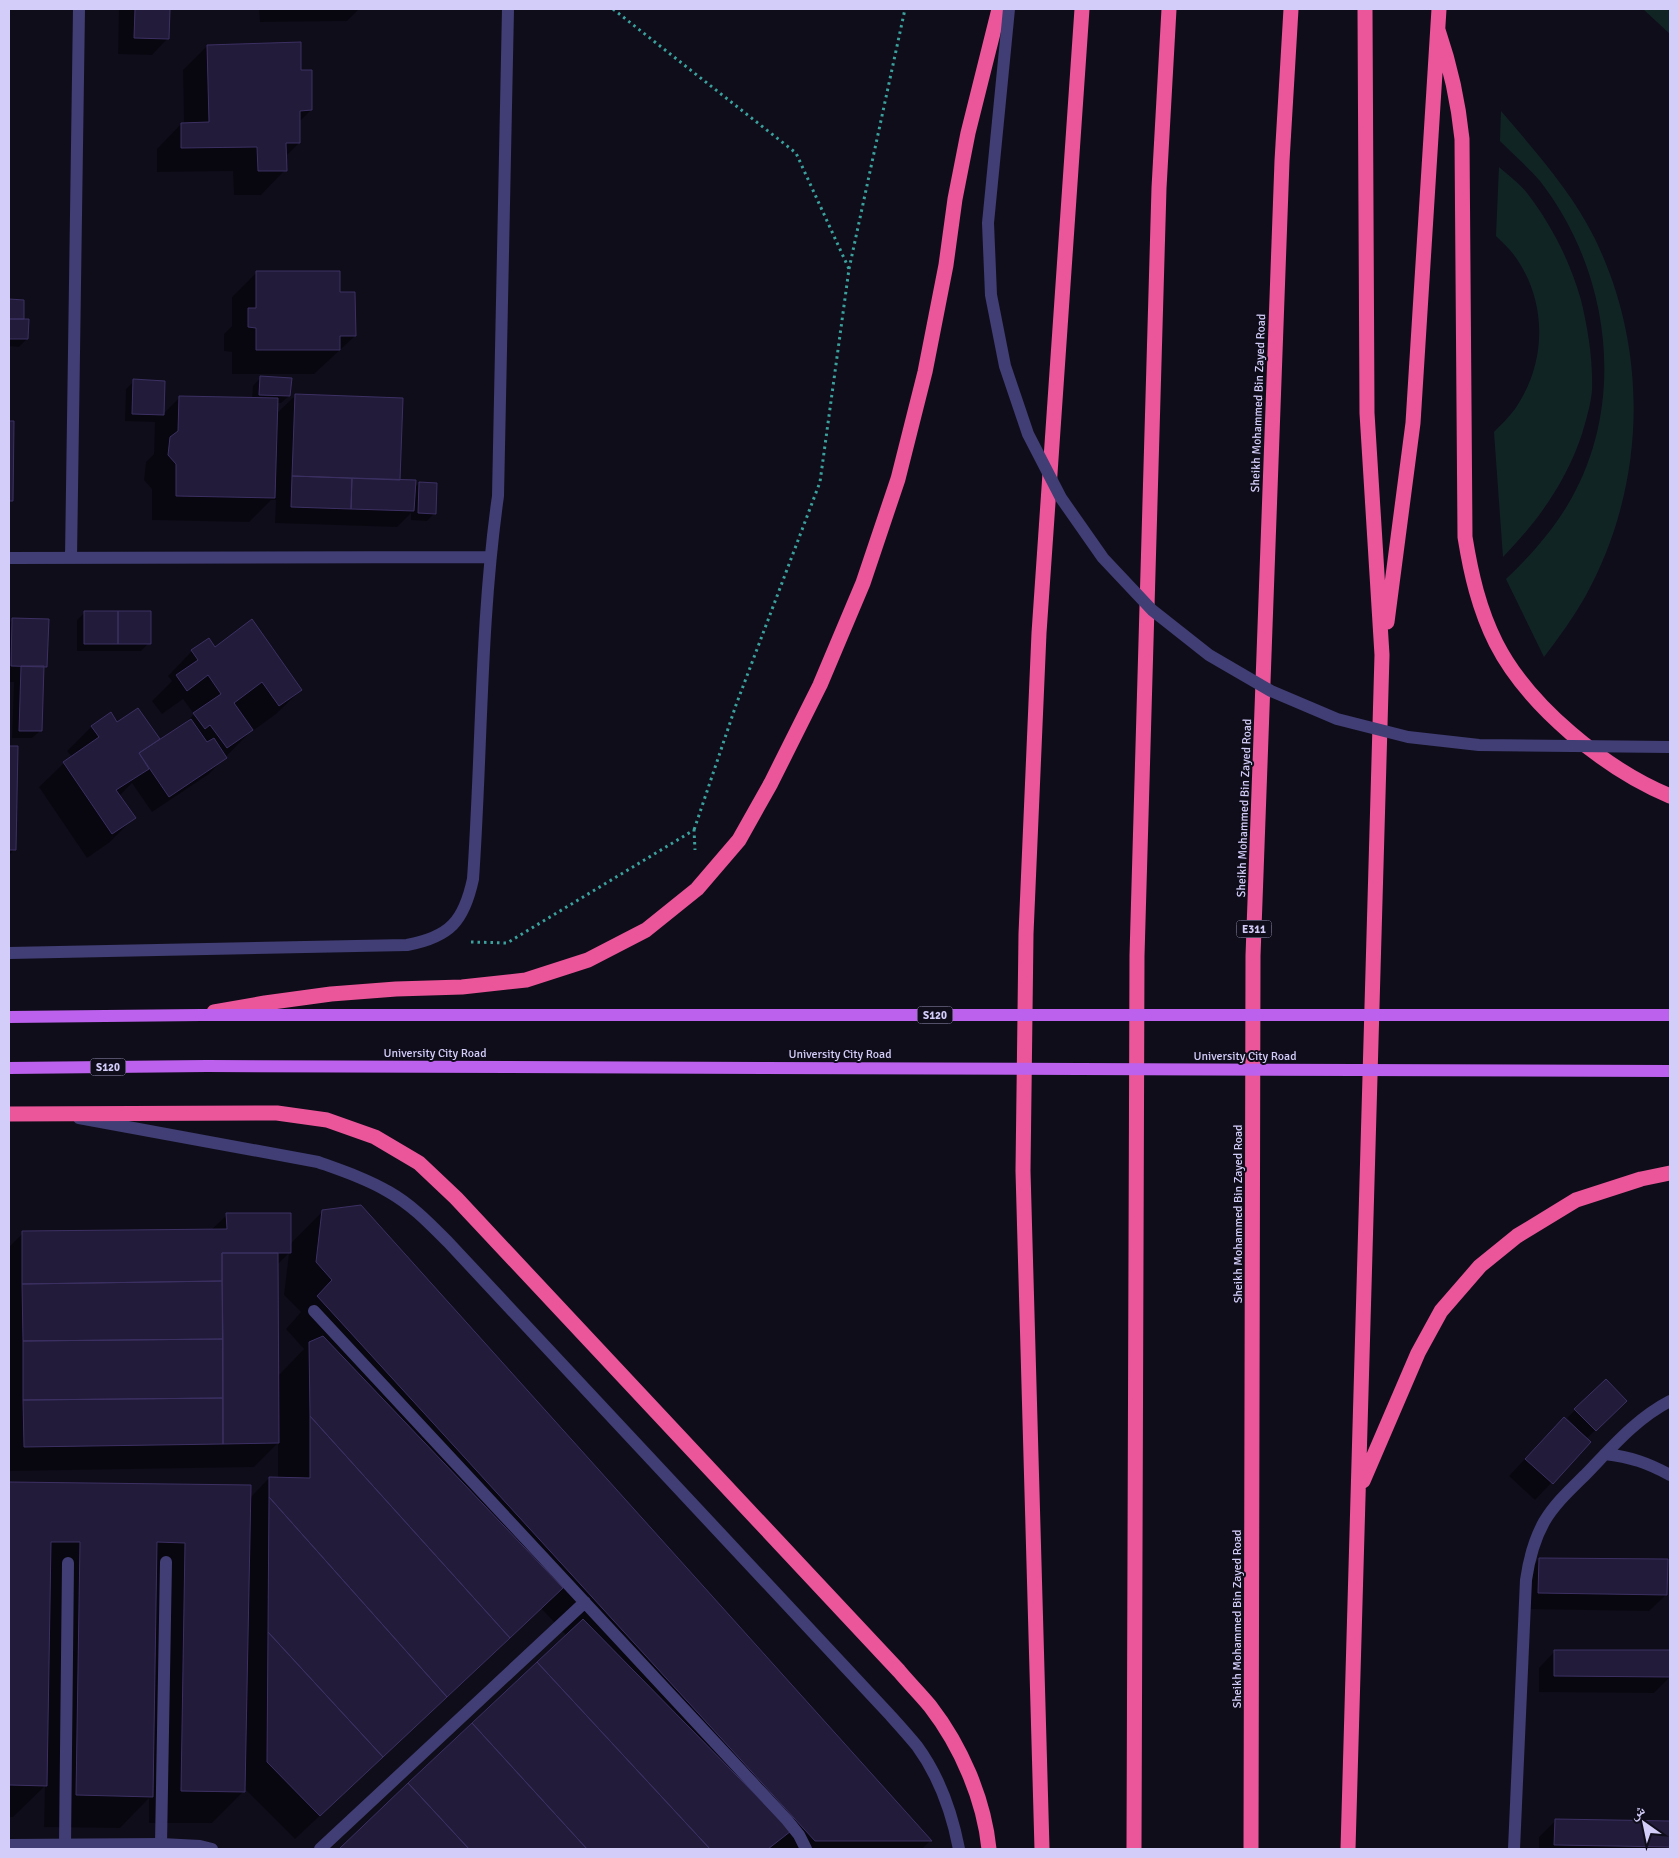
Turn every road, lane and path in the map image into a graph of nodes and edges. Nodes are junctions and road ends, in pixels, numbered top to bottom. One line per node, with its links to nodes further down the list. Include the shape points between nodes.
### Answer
1 (79, 9): 16 (street)
2 (508, 9): 14 (street, via 500,437 498,496)
3 (613, 9): 13 (path, via 796,152)
4 (905, 9): 13 (path)
5 (999, 9): 21 (highway, via 968,133 925,372 898,479 863,583 820,685 771,783 739,840)
6 (1009, 9): 18 (street, bridge, via 988,223 991,295 1005,366 1028,434 1061,498 1103,558 1152,610 1208,656 1271,692 1337,719 1408,737 1479,745)
7 (1082, 9): 48 (highway, via 1039,633 1026,934 1023,1171)
8 (1169, 9): 49 (highway, via 1159,188 1137,956)
9 (1291, 9): 50 (highway, Sheikh Mohammed Bin Zayed Road / E311, via 1282,161 1254,956)
10 (1365, 9): 17 (highway, via 1366,413)
11 (1439, 9): 12 (highway)
12 (1438, 30): 17 (highway, via 1413,423); 19 (highway, via 1458,102 1462,139 1465,537 1481,609 1515,675 1539,703 1576,738 1617,767)
13 (849, 269): 20 (path, via 820,482 736,705)
14 (490, 557): 16 (street); 22 (street, via 473,879 462,915 447,930)
15 (9, 558): 16 (street)
16 (71, 558)
17 (1382, 655): 36 (highway)
18 (1670, 747)
19 (1670, 796)
20 (694, 830): 21 (path); 22 (path, via 507,943)
21 (697, 889): 24 (highway, via 630,939 588,960 526,980 462,988 331,994)
22 (428, 941): 23 (street, via 382,946)
23 (9, 953)
24 (201, 1015): 25 (main road, S120, bridge); 26 (main road, S120)
25 (1670, 1015)
26 (9, 1016)
27 (9, 1068): 28 (main road, University City Road / S120, bridge)
28 (1670, 1070)
29 (55, 1113): 30 (highway); 46 (street, via 318,1162 390,1192 421,1215 917,1747 939,1785 954,1825); 47 (highway, via 285,1114 327,1120 375,1137 419,1163 456,1198 930,1707 956,1747 975,1790)
30 (9, 1114)
31 (1670, 1174): 36 (highway, via 1641,1179 1576,1200 1517,1236 1480,1266 1441,1311 1418,1352)
32 (314, 1311): 39 (street)
33 (1670, 1401): 34 (street, via 1636,1423)
34 (1605, 1454): 35 (street, via 1627,1456); 52 (street, via 1556,1504 1544,1521 1529,1559)
35 (1670, 1476)
36 (1359, 1489): 51 (highway)
37 (166, 1562): 40 (street)
38 (68, 1563): 42 (street)
39 (585, 1602): 44 (street); 45 (street, via 788,1820)
40 (161, 1844): 42 (street); 43 (street)
41 (9, 1845): 42 (street)
42 (65, 1845)
43 (212, 1849)
44 (320, 1849)
45 (806, 1849)
46 (958, 1849)
47 (989, 1849)
48 (1042, 1849)
49 (1134, 1849)
50 (1251, 1849)
51 (1348, 1849)
52 (1514, 1849)

